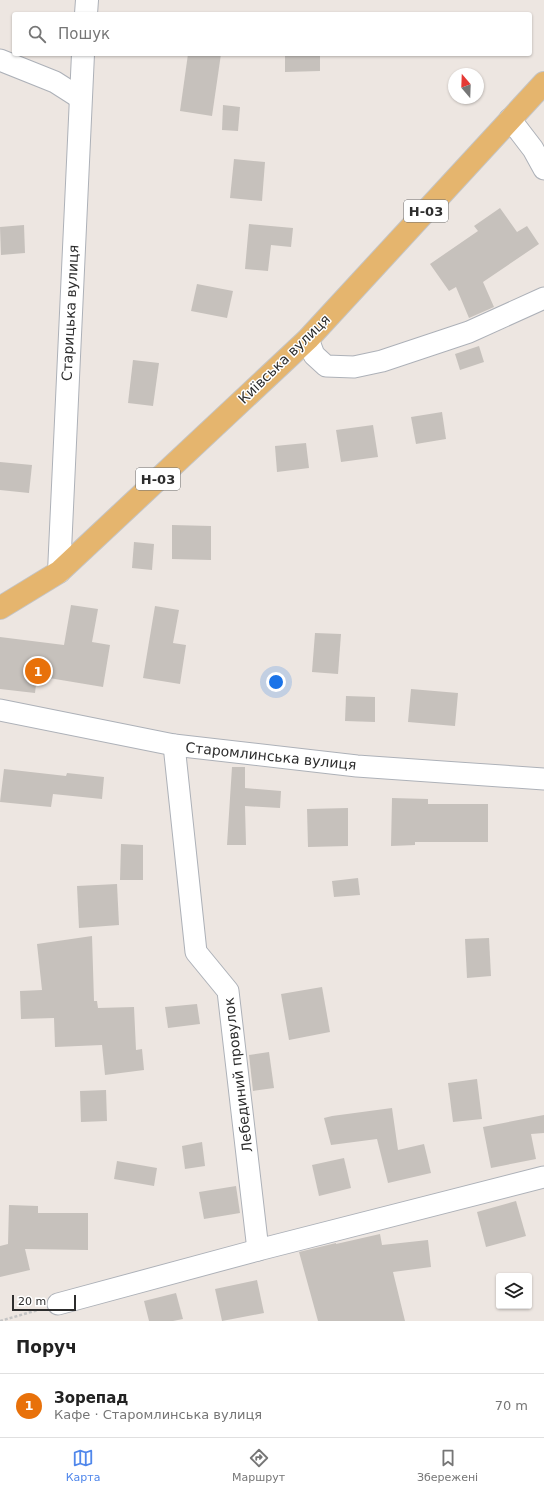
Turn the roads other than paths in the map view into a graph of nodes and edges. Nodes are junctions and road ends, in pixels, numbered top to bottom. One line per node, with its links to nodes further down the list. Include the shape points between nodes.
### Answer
1 (87, 0): 2 (main road)
2 (86, 12)
3 (83, 56): 6 (main road, Старицька вулиця)
4 (0, 60): 6 (street, via 55,82)
5 (544, 83): 7 (main road, Київська вулиця / Н-03)
6 (80, 98): 11 (main road, Старицька вулиця)
7 (510, 119): 8 (street, via 533,149); 10 (main road, Київська вулиця / Н-03)
8 (544, 169)
9 (544, 298): 10 (street, via 469,332 382,361 354,367 326,366 314,355)
10 (308, 339): 11 (main road, Київська вулиця / Н-03)
11 (59, 572): 12 (main road, Київська вулиця / Н-03)
12 (0, 608)
13 (0, 710): 14 (street, Старомлинська вулиця)
14 (174, 744): 15 (street, Старомлинська вулиця, via 357,766); 17 (street, Лебединий провулок, via 196,952 228,991)
15 (544, 779)
16 (544, 1177): 17 (street)
17 (258, 1250): 18 (street)
18 (58, 1304)

